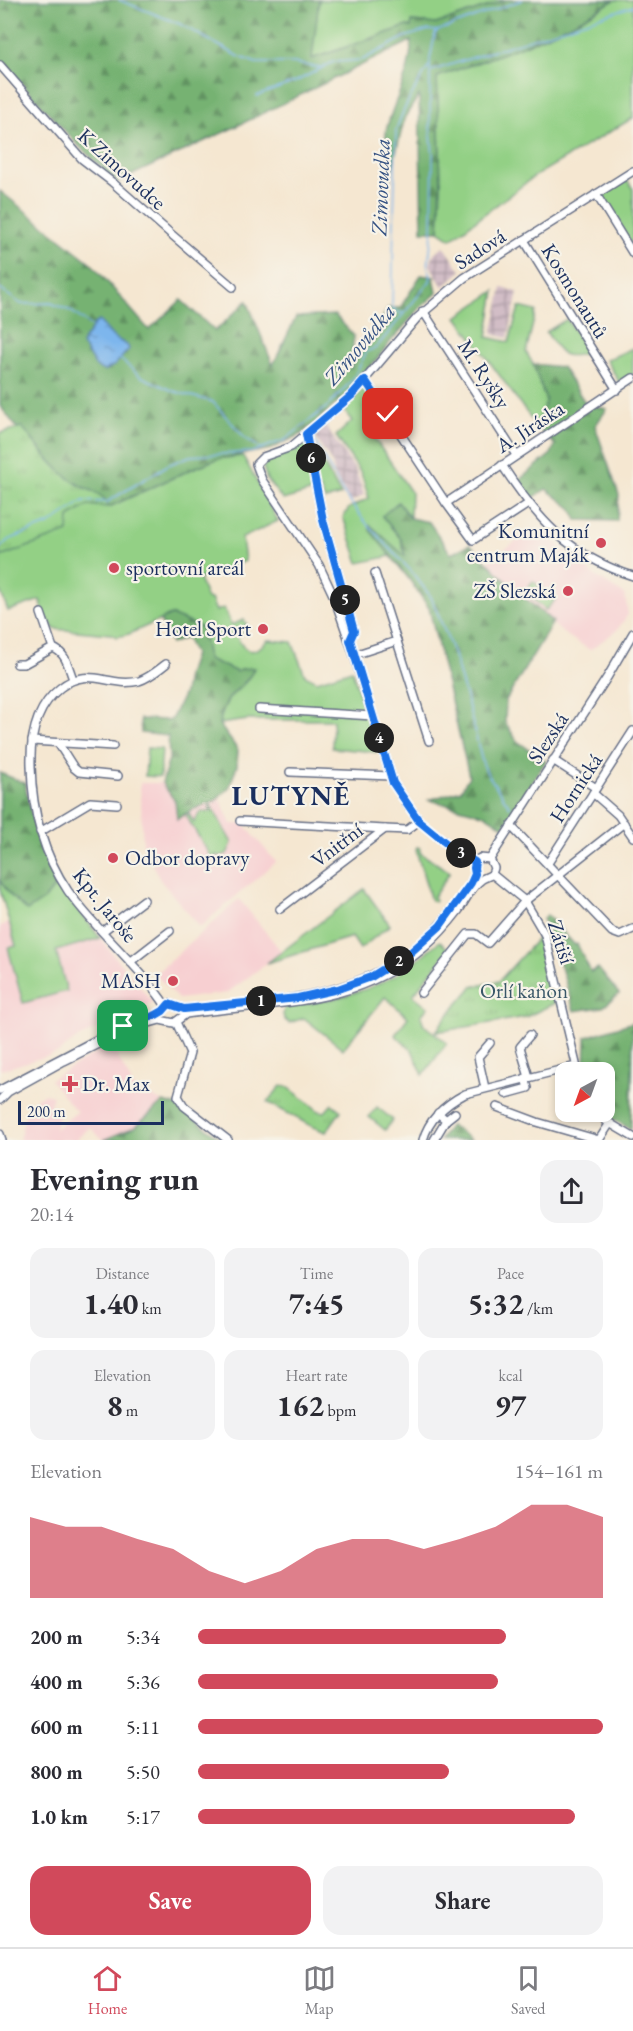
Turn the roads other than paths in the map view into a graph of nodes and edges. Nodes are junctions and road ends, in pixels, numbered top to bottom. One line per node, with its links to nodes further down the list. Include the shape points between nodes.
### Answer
1 (0, 65): 6 (street, K Zimovudce, via 82,159)
2 (633, 171): 3 (street, Sadová)
3 (596, 194): 4 (street, Sadová); 5 (street)
4 (524, 240): 7 (street, Sadová, via 464,278); 10 (street, Kosmonautů)
5 (633, 254)
6 (233, 287)
7 (423, 311): 9 (street, Sadová); 12 (street, M. Ryšky)
8 (633, 378): 10 (street, A. Jiráska)
9 (365, 380): 11 (street, Sadová); 14 (street)
10 (617, 390): 12 (street, A. Jiráska)
11 (306, 434): 20 (street, via 323,520 354,631); 20 (street, Sadová, via 291,447 263,457 256,468 318,565)
12 (516, 455): 13 (street, A. Jiráska)
13 (502, 465): 14 (street, A. Jiráska); 15 (street)
14 (446, 502): 15 (street, via 473,540)
15 (528, 504): 17 (street, via 561,540 601,564)
16 (375, 573): 21 (street)
17 (633, 576)
18 (41, 613): 22 (street)
19 (633, 634): 34 (street, Slezská)
20 (350, 640): 23 (street)
21 (397, 641): 23 (street); 31 (street)
22 (53, 648): 24 (street); 26 (street, via 64,656)
23 (354, 655): 28 (street)
24 (17, 664)
25 (166, 664): 26 (street, via 138,681 88,676)
26 (73, 679): 30 (street, Kpt. Jaroše, via 43,705 36,717)
27 (259, 709): 28 (street)
28 (372, 716): 37 (street)
29 (633, 731): 38 (street, Hornická)
30 (32, 741): 32 (street); 45 (street, Kpt. Jaroše, via 31,791)
31 (429, 741)
32 (58, 743): 33 (street); 36 (street, via 80,772)
33 (113, 746)
34 (553, 760): 38 (street); 43 (street, Slezská)
35 (290, 772): 37 (street)
36 (118, 776)
37 (391, 776): 41 (street)
38 (595, 790): 42 (street); 49 (street, Hornická)
39 (117, 804): 45 (street, via 90,802)
40 (240, 821): 44 (street)
41 (419, 821): 44 (street, Vnitřní, via 407,830); 48 (street)
42 (624, 823): 46 (street); 52 (street)
43 (511, 826): 47 (street, Slezská); 49 (street)
44 (385, 829): 56 (street, Vnitřní)
45 (40, 832): 58 (street, Kpt. Jaroše, via 67,889)
46 (633, 837)
47 (490, 859): 48 (street); 51 (street, via 494,864)
48 (475, 862): 50 (street)
49 (548, 863): 52 (street)
50 (475, 874): 53 (street); 62 (street, via 435,931 400,960 371,977 312,995)
51 (492, 874): 53 (street); 55 (street, Zátiší)
52 (558, 874): 55 (street); 57 (street, via 612,932 620,935)
53 (482, 878): 65 (street, via 426,946 367,984 311,1001 199,1012)
54 (144, 900): 58 (street)
55 (525, 901): 61 (street, via 488,944 476,934 468,934); 68 (street, Zátiší, via 545,936)
56 (280, 909)
57 (633, 929)
58 (103, 931): 60 (street, Kpt. Jaroše)
59 (170, 931): 60 (street)
60 (130, 962): 63 (street, Kpt. Jaroše)
61 (421, 993)
62 (179, 1008): 63 (street, via 173,1004); 65 (street)
63 (164, 1009): 64 (street); 72 (street, via 98,1038)
64 (165, 1020): 65 (street); 74 (street, via 115,1036 8,1092)
65 (178, 1020): 83 (street, via 190,1053 178,1096 184,1106)
66 (530, 1035): 70 (street, via 520,1047)
67 (490, 1043): 71 (street, via 478,1057)
68 (575, 1062)
69 (555, 1073): 70 (street)
70 (527, 1077): 71 (street); 73 (street, via 528,1088)
71 (485, 1088): 76 (street, via 451,1101)
72 (0, 1090)
73 (506, 1094)
74 (0, 1100)
75 (497, 1107): 86 (street)
76 (438, 1113): 78 (street); 84 (street)
77 (455, 1113): 78 (street)
78 (446, 1120): 85 (street)
79 (610, 1123): 81 (street); 86 (street)
80 (0, 1134): 82 (street)
81 (633, 1137)
82 (2, 1140)
83 (228, 1140)
84 (423, 1140)
85 (434, 1140)
86 (599, 1140)

